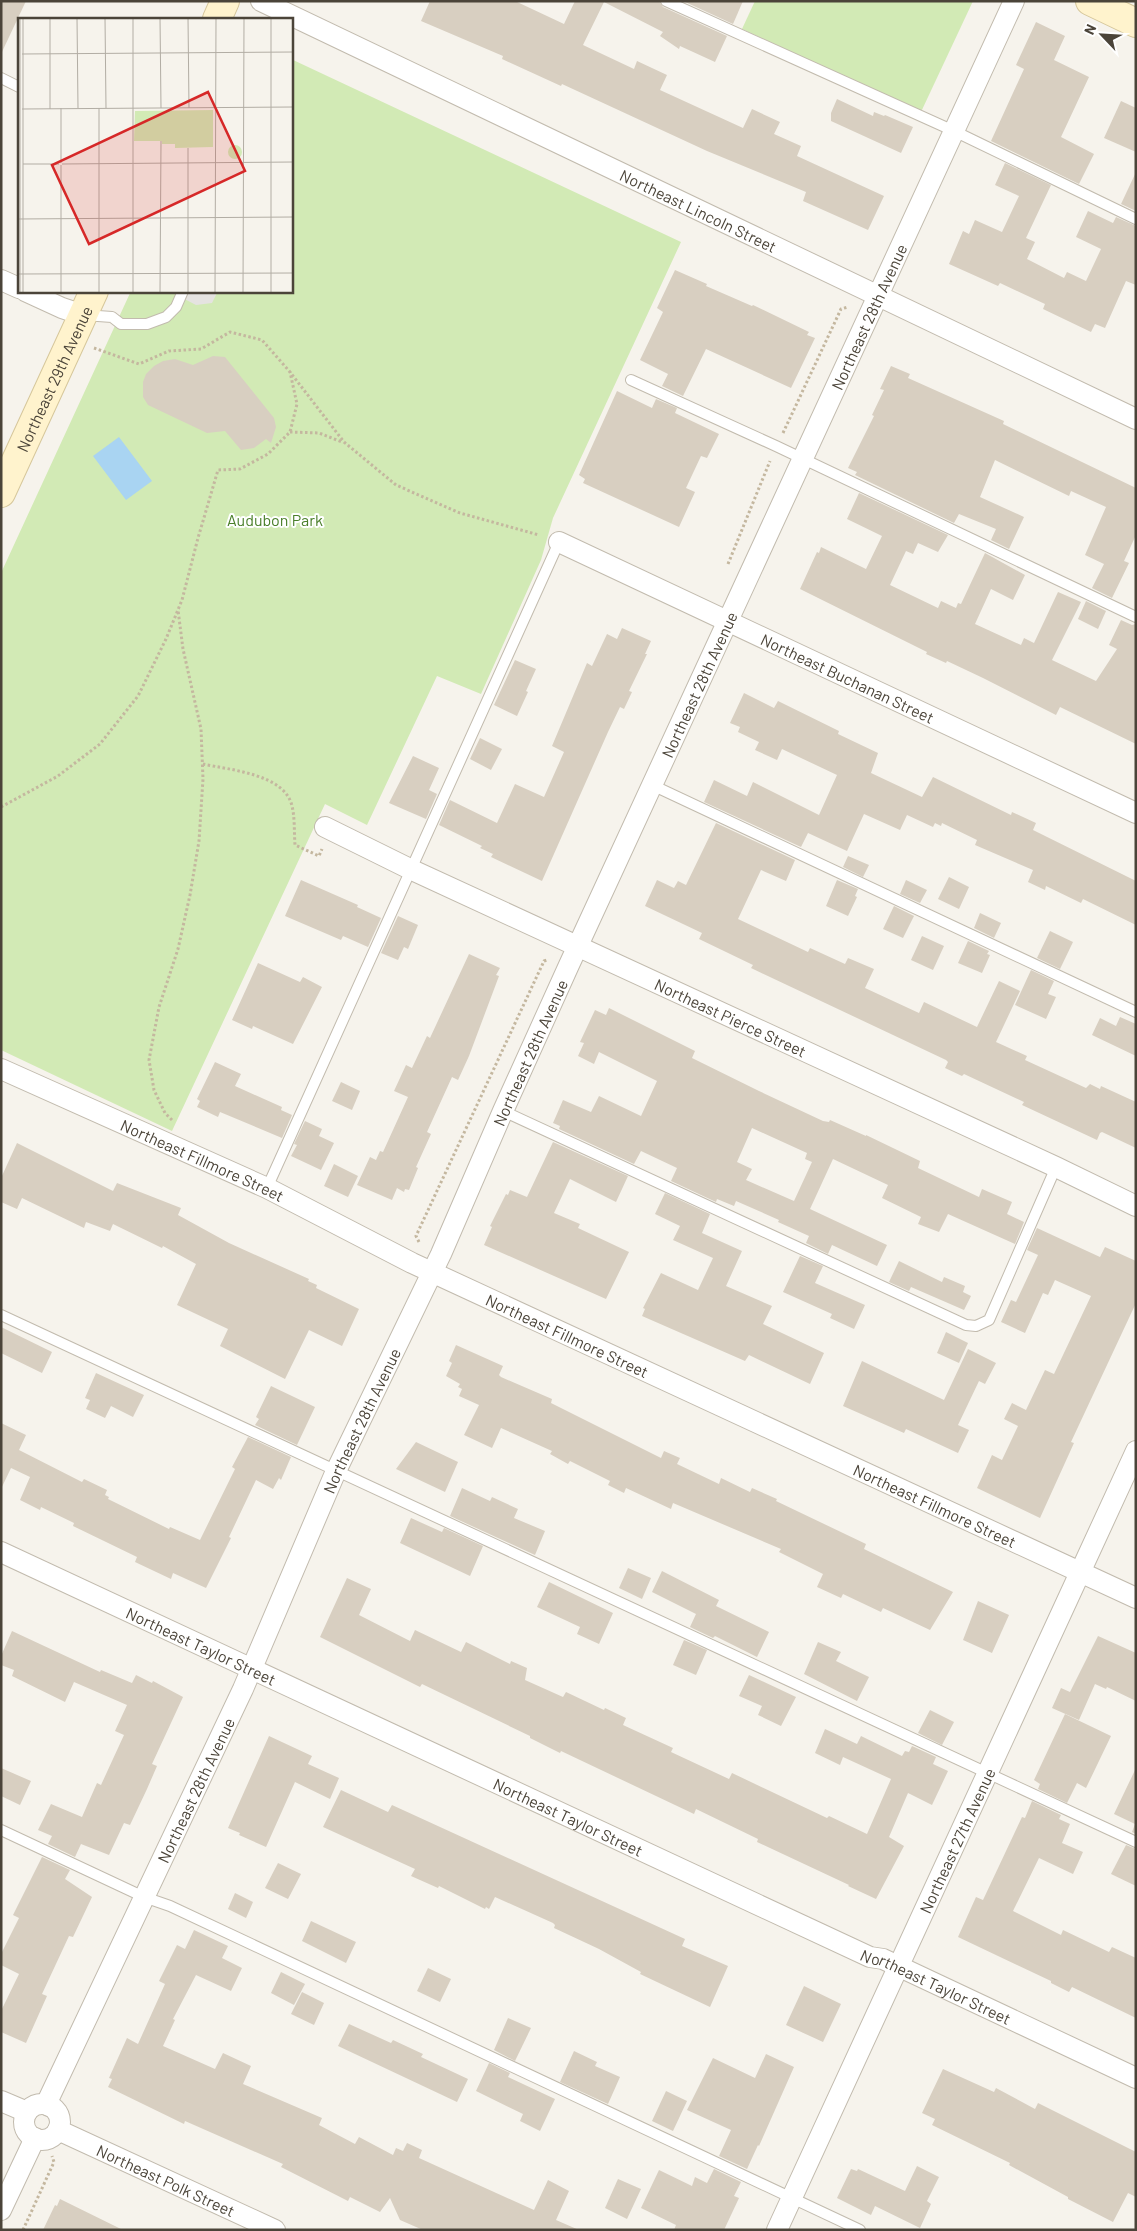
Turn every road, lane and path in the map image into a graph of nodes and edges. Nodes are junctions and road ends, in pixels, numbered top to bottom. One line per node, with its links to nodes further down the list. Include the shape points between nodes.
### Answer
1 (225, 1): 6 (street)
2 (261, 1): 16 (street, Northeast Lincoln Street)
3 (666, 1): 10 (lane)
4 (1014, 1): 10 (street, Northeast 28th Avenue)
5 (1090, 1): 7 (street)
6 (217, 18)
7 (1136, 23)
8 (1, 78): 9 (lane)
9 (18, 86)
10 (954, 131): 11 (lane); 16 (street, Northeast 28th Avenue)
11 (1136, 219)
12 (1, 280): 13 (street)
13 (18, 288)
14 (27, 292): 17 (street, via 62,308)
15 (183, 293): 17 (lane, via 166,318 147,324 121,324)
16 (879, 295): 21 (street, Northeast Lincoln Street); 24 (street, Northeast 28th Avenue)
17 (89, 303): 25 (street, Northeast 29th Avenue)
18 (92, 347): 19 (path, via 139,364 169,351 201,349 230,332 262,340)
19 (290, 372): 22 (path, via 297,404); 23 (path)
20 (631, 380): 24 (lane)
21 (1136, 419)
22 (290, 432): 23 (path, via 319,433); 27 (path, via 268,454 240,469 218,470)
23 (344, 442): 26 (path, via 396,485 460,513)
24 (801, 459): 28 (lane); 29 (street, Northeast 28th Avenue)
25 (3, 482)
26 (559, 542): 29 (street, Northeast Buchanan Street); 35 (lane)
27 (178, 610): 30 (path, via 201,729); 32 (path, via 138,696 100,744 58,776)
28 (1136, 617)
29 (728, 620): 31 (street, Northeast 28th Avenue); 33 (street, Northeast Buchanan Street)
30 (203, 764): 34 (path, via 260,776 283,788 292,805 295,845 319,856); 41 (path, via 200,840 190,895 149,1060 154,1090 165,1113)
31 (652, 785): 36 (street, Northeast 28th Avenue); 38 (lane)
32 (1, 807)
33 (1136, 813)
34 (328, 828): 35 (street, Northeast Pierce Street)
35 (410, 869): 36 (street, Northeast Pierce Street); 43 (lane)
36 (577, 947): 40 (street, Northeast 28th Avenue); 42 (street, Northeast Pierce Street)
37 (550, 958): 45 (path, via 544,961 416,1236)
38 (1136, 1012)
39 (1, 1070): 43 (street, Northeast Fillmore Street)
40 (503, 1111): 42 (lane, via 966,1325 976,1326 989,1320); 46 (street, Northeast 28th Avenue)
41 (176, 1124)
42 (1056, 1168): 44 (street, Northeast Pierce Street)
43 (266, 1188): 46 (street, Northeast Fillmore Street)
44 (1136, 1206)
45 (420, 1245)
46 (433, 1272): 49 (street, Northeast 28th Avenue); 51 (street, Northeast Fillmore Street)
47 (1, 1314): 49 (lane)
48 (1136, 1451): 51 (street, Northeast 27th Avenue)
49 (336, 1471): 53 (street, Northeast 28th Avenue); 54 (lane)
50 (1, 1552): 53 (street, Northeast Taylor Street)
51 (1080, 1573): 52 (street, Northeast Fillmore Street); 54 (street, Northeast 27th Avenue)
52 (1136, 1598)
53 (252, 1668): 57 (street, Northeast 28th Avenue); 58 (street, Northeast Taylor Street, via 870,1957)
54 (989, 1773): 56 (lane); 58 (street, Northeast 27th Avenue)
55 (1, 1830): 57 (lane)
56 (1136, 1842)
57 (144, 1897): 61 (street, Northeast 28th Avenue, via 49,2098); 66 (lane, via 170,1906)
58 (899, 1967): 59 (street, Northeast Taylor Street); 66 (street, Northeast 27th Avenue)
59 (1136, 2078)
60 (1, 2101): 62 (street)
61 (49, 2106): 62 (street, via 39,2104); 63 (street, via 58,2113)
62 (27, 2112): 64 (street, via 24,2124)
63 (58, 2130): 64 (street, via 50,2138); 69 (street, Northeast Polk Street)
64 (34, 2138): 67 (street)
65 (50, 2153): 68 (path, via 54,2162)
66 (791, 2198): 70 (street, Northeast 27th Avenue); 71 (lane)
67 (1, 2210)
68 (23, 2230)
69 (275, 2230)
70 (777, 2230)
71 (860, 2230)

